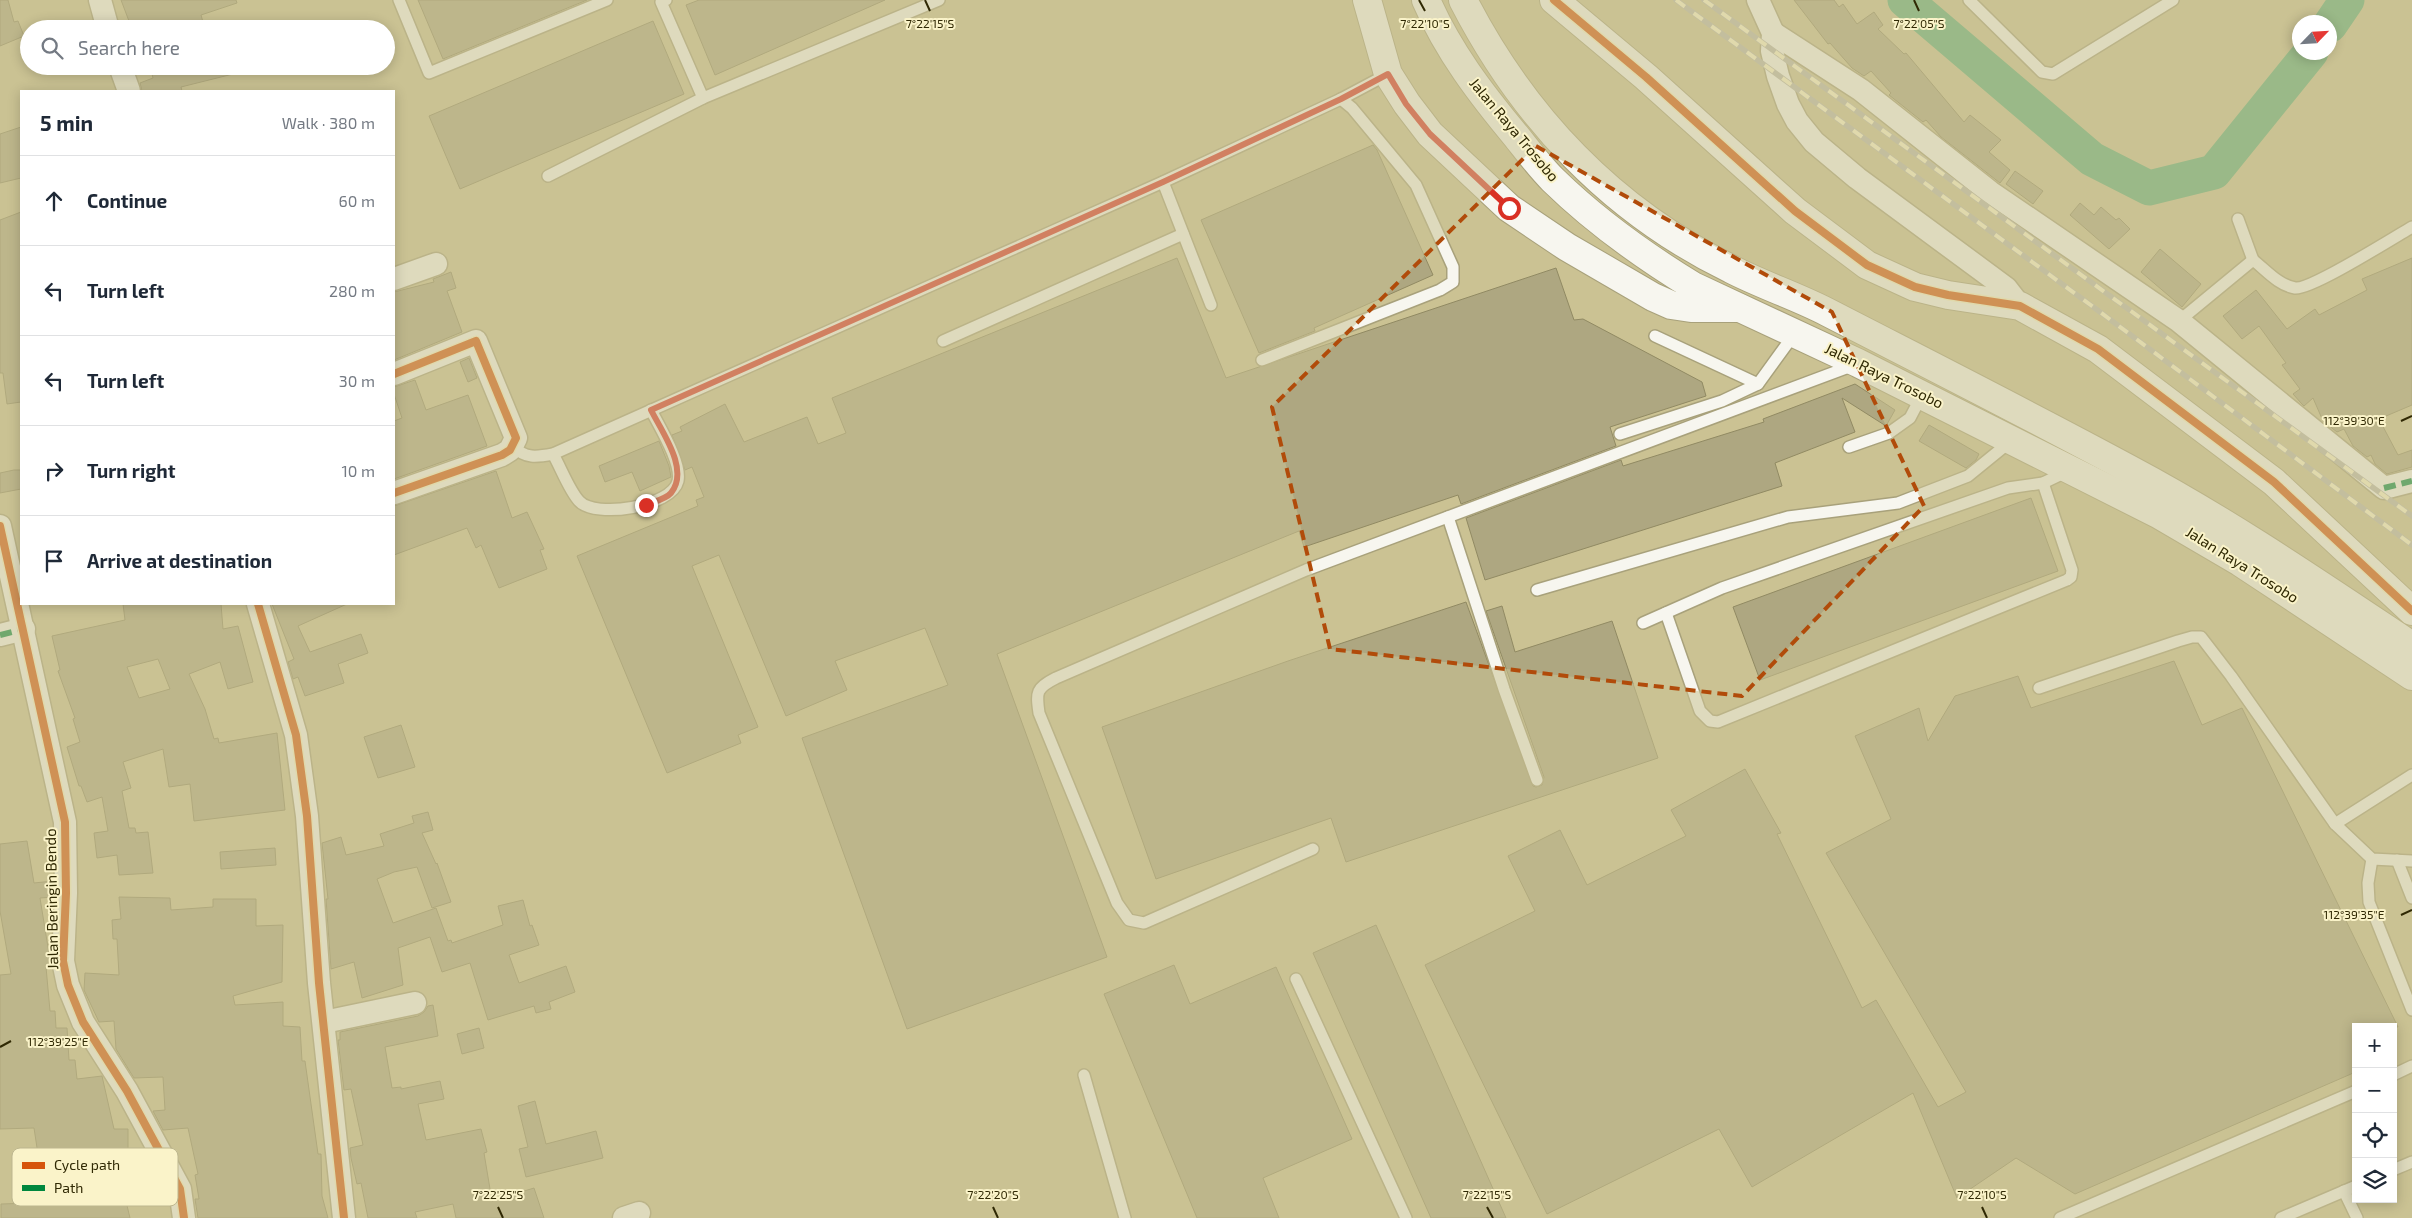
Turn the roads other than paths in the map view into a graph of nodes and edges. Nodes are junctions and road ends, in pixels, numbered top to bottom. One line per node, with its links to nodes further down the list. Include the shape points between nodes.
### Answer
1 (100, 0): 13 (street)
2 (399, 0): 3 (lane, via 429,73)
3 (607, 0)
4 (666, 0): 18 (lane, via 661,2)
5 (939, 0): 18 (lane)
6 (1367, 0): 15 (main road)
7 (1426, 0): 30 (main road, Jalan Raya Trosobo, via 1451,50 1479,91 1552,180 1614,232 1672,273)
8 (1463, 0): 62 (main road, Jalan Raya Trosobo, via 1499,64 1573,157 1643,217 1731,269 1800,298 2132,470 2267,550)
9 (1554, 0): 29 (main road, via 1795,210 1867,265 1915,287 1948,296)
10 (1758, 0): 14 (street)
11 (1970, 0): 12 (lane, via 2042,72 2053,74)
12 (2173, 0)
13 (106, 20)
14 (1773, 33): 29 (street, via 1774,60 1788,104 1814,142 1856,178 2006,288); 31 (street, via 1860,90 1990,192)
15 (1388, 74): 19 (lane); 30 (main road, via 1430,134 1470,173 1509,208 1567,247 1671,305)
16 (123, 75): 17 (street)
17 (129, 90)
18 (703, 98): 20 (lane)
19 (1341, 99): 21 (lane); 35 (lane, via 1416,185 1453,267 1453,282)
20 (548, 176)
21 (1163, 182): 24 (lane); 40 (lane)
22 (2238, 219): 25 (lane)
23 (2412, 228): 25 (lane, via 2316,282 2297,288 2281,283)
24 (1182, 234): 28 (lane); 34 (lane)
25 (2253, 260): 31 (lane)
26 (436, 264): 27 (street)
27 (395, 279)
28 (1211, 305)
29 (2020, 306): 58 (main road, via 2098,349 2274,482)
30 (1739, 308): 32 (main road, Jalan Raya Trosobo)
31 (2178, 321): 47 (street, via 2384,488)
32 (1795, 332): 36 (main road, Jalan Raya Trosobo); 38 (lane)
33 (1656, 336): 38 (lane)
34 (943, 341)
35 (1262, 360)
36 (1858, 363): 39 (main road, Jalan Raya Trosobo); 50 (lane)
37 (395, 374): 43 (street, via 476,341 516,438)
38 (1758, 384): 41 (lane, via 1722,401)
39 (1922, 395): 42 (main road, Jalan Raya Trosobo); 44 (lane, via 1910,418 1889,433)
40 (651, 410): 45 (lane); 45 (lane, via 675,460 678,481 670,495 646,505 600,511 580,502)
41 (1620, 434)
42 (2012, 440): 46 (main road, Jalan Raya Trosobo); 53 (lane, via 1968,476 1898,503 1788,517)
43 (513, 446): 45 (lane, via 521,454 535,458); 49 (street, via 502,455)
44 (1849, 447)
45 (553, 454)
46 (2071, 469): 48 (lane); 63 (main road, Jalan Raya Trosobo, via 2158,514 2240,562)
47 (2412, 480)
48 (2043, 483): 57 (lane, via 2008,488 1722,588); 57 (lane, via 2072,570 2067,580 1718,722 1710,721 1700,712)
49 (395, 493)
50 (1448, 517): 66 (lane); 68 (lane, via 1306,570 1056,678 1038,690 1040,714 1118,903 1129,920 1144,923)
51 (0, 526): 52 (street, Jalan Beringin Bendo)
52 (15, 566): 54 (street, Jalan Beringin Bendo)
53 (1537, 590)
54 (20, 602)
55 (20, 605): 60 (street, Jalan Beringin Bendo)
56 (258, 605): 76 (street, via 296,735 307,816)
57 (1666, 612): 59 (lane)
58 (2412, 612)
59 (1643, 623)
60 (24, 630): 61 (street); 81 (street, Jalan Beringin Bendo, via 65,822 63,961 68,986 82,1022 127,1091)
61 (0, 635)
62 (2412, 646)
63 (2412, 676)
64 (2039, 688): 67 (lane, via 2178,641 2201,637)
65 (2412, 775): 67 (lane)
66 (1537, 780)
67 (2335, 824): 69 (lane)
68 (1313, 849)
69 (2372, 859): 70 (lane); 75 (lane, via 2369,902)
70 (2397, 860): 71 (lane); 72 (lane)
71 (2412, 861)
72 (2412, 898)
73 (1296, 979): 90 (lane)
74 (415, 1003): 76 (street)
75 (2412, 1010)
76 (324, 1022): 88 (street)
77 (2412, 1066): 78 (lane)
78 (2397, 1072)
79 (1084, 1075): 89 (lane)
80 (2352, 1093): 91 (lane)
81 (158, 1148)
82 (2412, 1162): 83 (lane)
83 (2397, 1168)
84 (178, 1185): 87 (street, Jalan Beringin Bendo)
85 (2352, 1188): 86 (lane)
86 (2344, 1191): 92 (lane); 93 (lane)
87 (184, 1218)
88 (344, 1218)
89 (1125, 1218)
90 (1406, 1218)
91 (2060, 1218)
92 (2280, 1218)
93 (2358, 1218)

